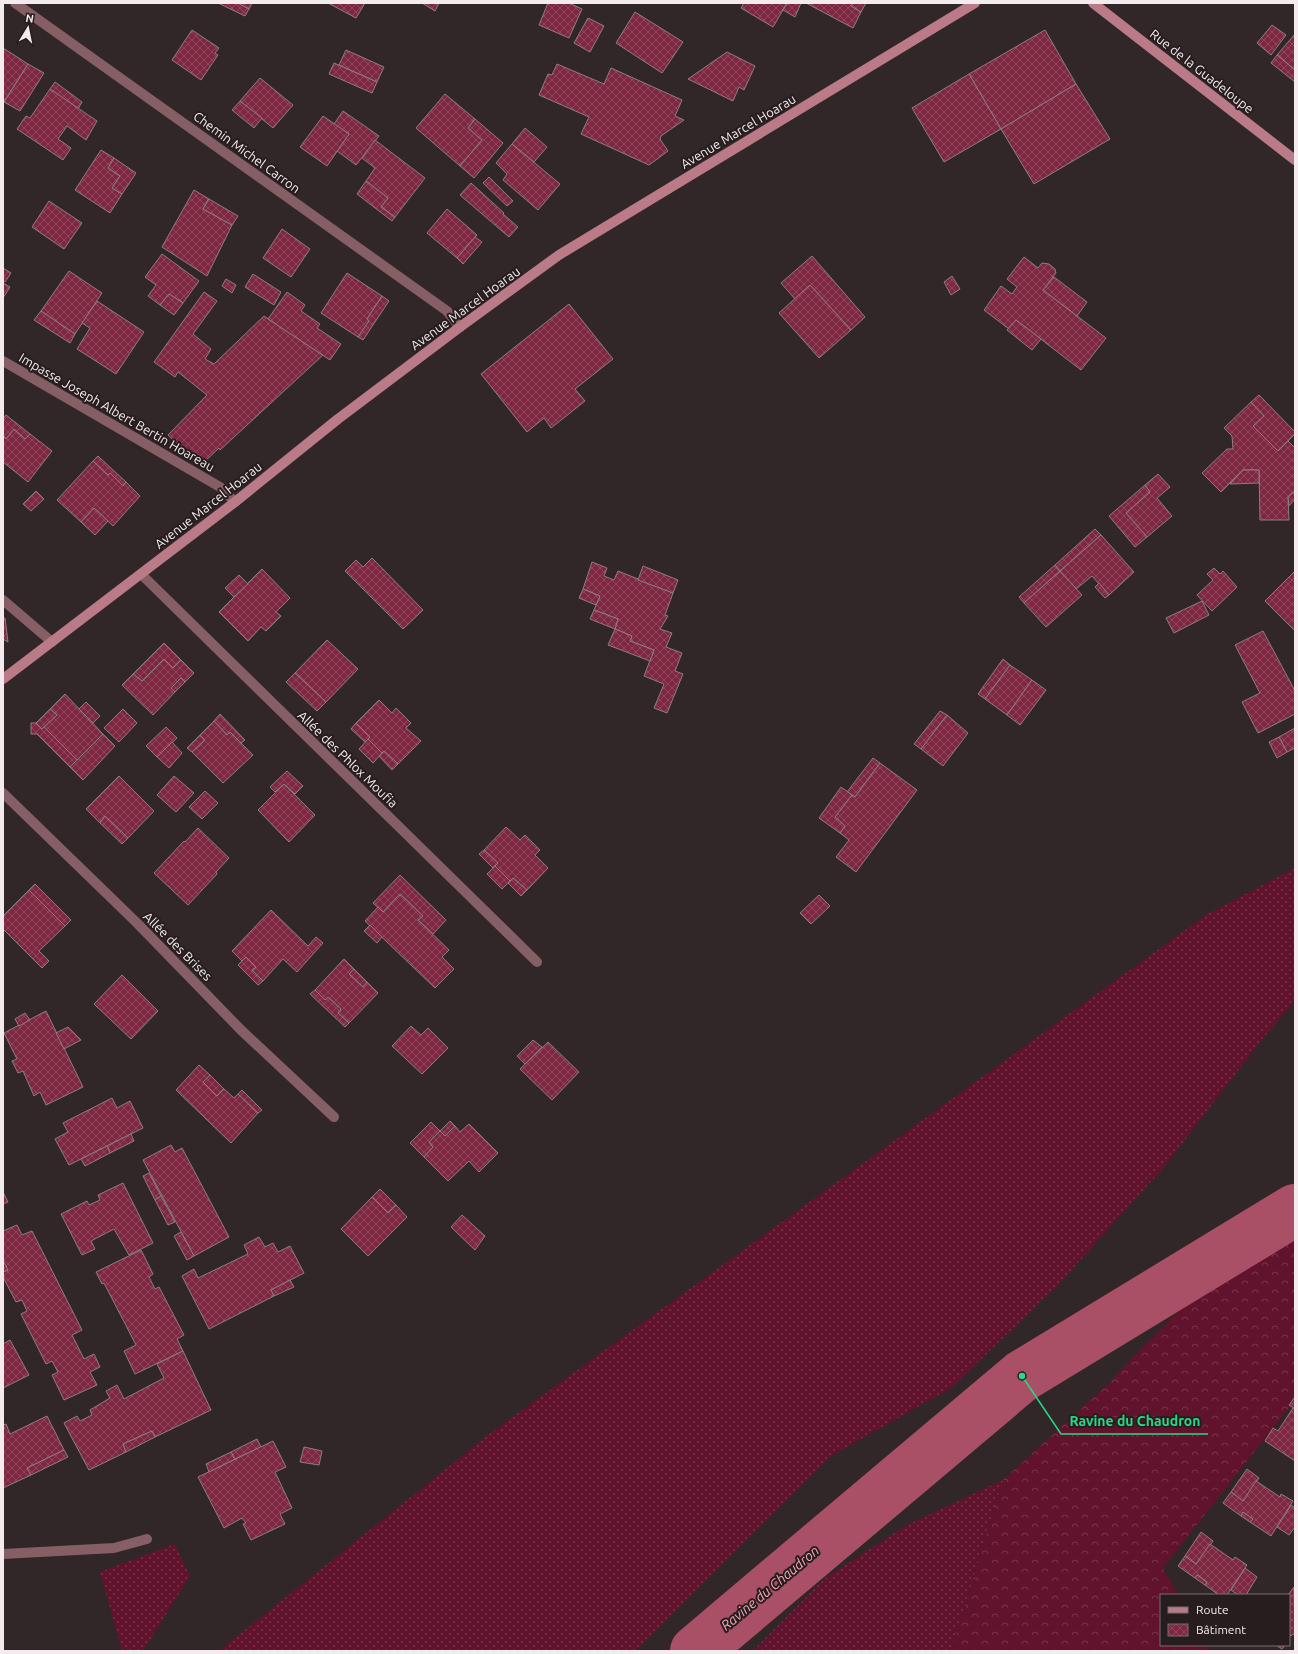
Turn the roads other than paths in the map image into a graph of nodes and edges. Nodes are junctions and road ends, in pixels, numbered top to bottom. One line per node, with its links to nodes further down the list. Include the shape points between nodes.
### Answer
1 (15, 3): 5 (street, Chemin Michel Carron, via 447,311)
2 (975, 3): 5 (main road, Avenue Marcel Hoarau, via 559,255)
3 (1093, 3): 4 (main road, Rue de la Guadeloupe)
4 (1295, 160)
5 (460, 327): 7 (main road, Avenue Marcel Hoarau, via 338,419)
6 (3, 361): 7 (street, Impasse Joseph Albert Bertin Hoareau, via 220,487)
7 (235, 502): 8 (main road, Avenue Marcel Hoarau)
8 (141, 574): 10 (main road, Avenue Marcel Hoarau); 13 (street, Allée des Phlox Moufia)
9 (3, 600): 10 (street)
10 (52, 642): 11 (main road, Avenue Marcel Hoarau)
11 (3, 679)
12 (3, 793): 14 (street, Allée des Brises, via 137,923 241,1030)
13 (537, 962)
14 (334, 1117)
15 (148, 1539): 16 (street, via 114,1548)
16 (3, 1554)

